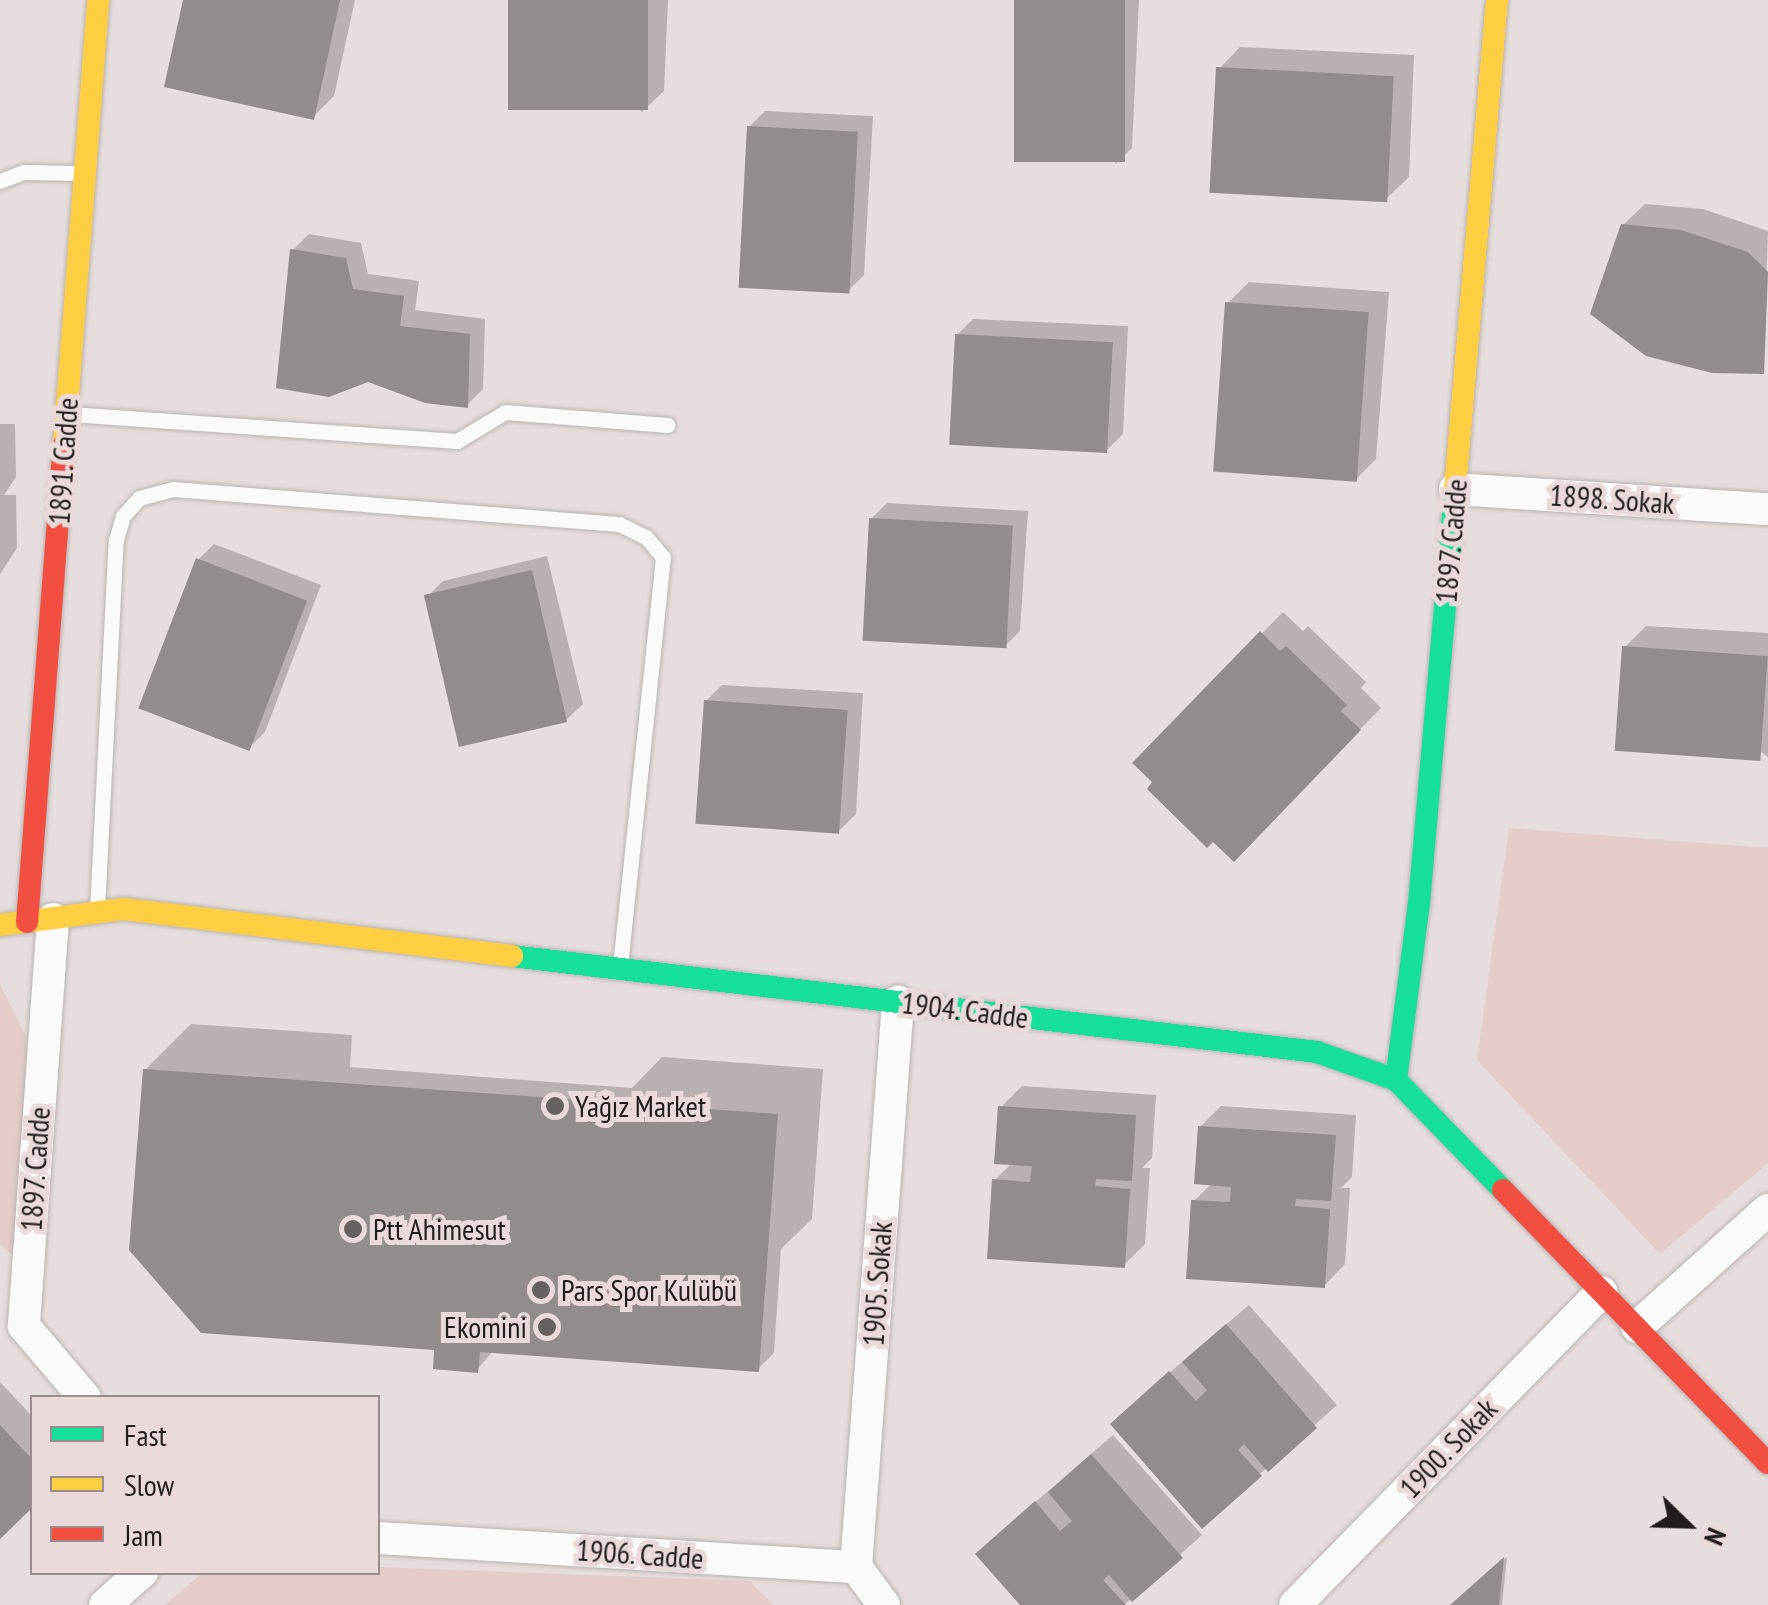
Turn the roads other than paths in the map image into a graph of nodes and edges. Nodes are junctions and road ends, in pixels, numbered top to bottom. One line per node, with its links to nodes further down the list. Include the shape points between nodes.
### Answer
1 (98, 0): 3 (street, 1891. Cadde)
2 (1497, 0): 7 (street, 1897. Cadde)
3 (85, 173): 4 (lane, via 24,172); 5 (street, 1891. Cadde)
4 (0, 181)
5 (66, 413): 6 (lane, via 457,441 505,412); 10 (street, 1891. Cadde)
6 (667, 425)
7 (1455, 488): 8 (street, 1898. Sokak); 14 (street, 1897. Cadde, via 1419,903)
8 (1768, 510)
9 (97, 912): 10 (street, 1904. Cadde); 12 (street, 1904. Cadde, via 124,909); 12 (lane, via 116,540 123,516 140,498 174,489 620,524 646,537 664,557)
10 (40, 920): 11 (street, 1904. Cadde); 17 (street, 1897. Cadde)
11 (0, 925)
12 (619, 970): 13 (street, 1904. Cadde)
13 (898, 1002): 14 (street, 1904. Cadde, via 1317,1052); 22 (street, 1905. Sokak)
14 (1396, 1080): 16 (street, 1904. Cadde)
15 (1768, 1210): 18 (street)
16 (1602, 1292): 18 (street, 1904. Cadde); 26 (street, 1900. Sokak)
17 (12, 1315): 19 (street, 1897. Cadde)
18 (1637, 1328): 20 (street, 1904. Cadde)
19 (82, 1395)
20 (1768, 1463)
21 (380, 1538): 22 (street, 1906. Cadde)
22 (856, 1567): 25 (street)
23 (139, 1575): 24 (street)
24 (105, 1605)
25 (884, 1605)
26 (1294, 1605)

